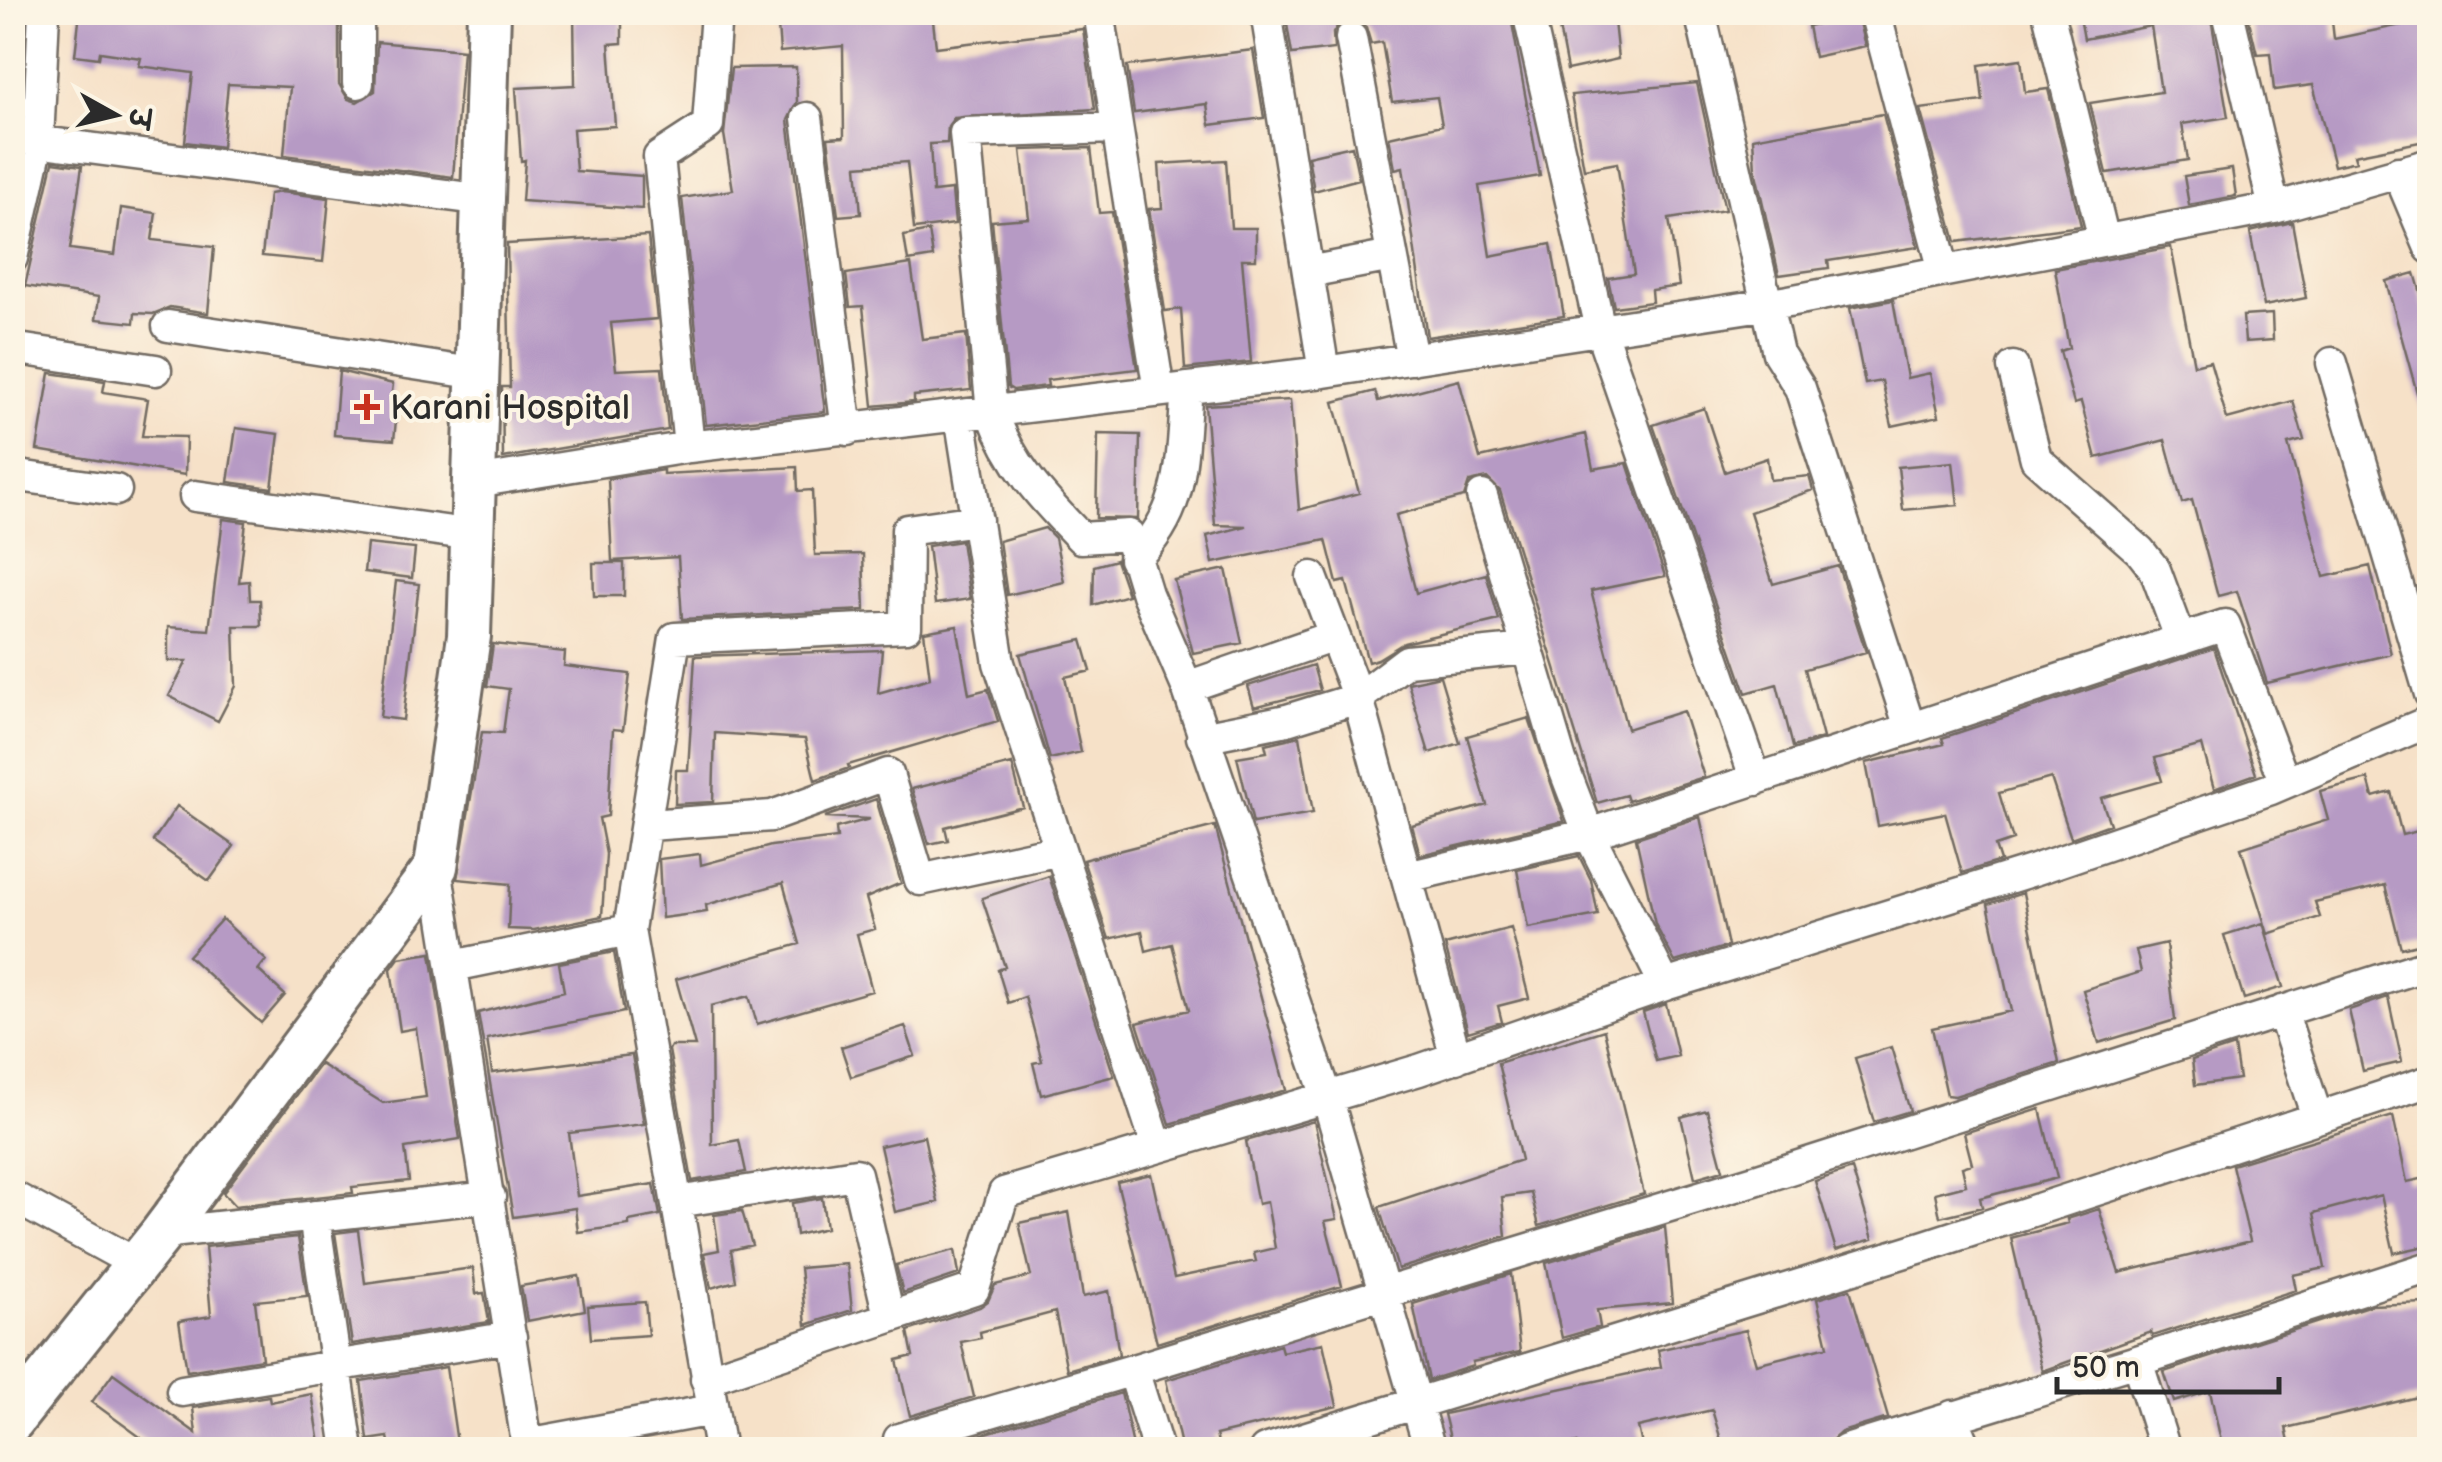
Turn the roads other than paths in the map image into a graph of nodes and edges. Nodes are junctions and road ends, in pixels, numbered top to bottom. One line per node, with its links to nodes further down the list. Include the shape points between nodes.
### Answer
1 (44, 12): 16 (street)
2 (358, 12): 13 (street)
3 (488, 12): 19 (street)
4 (716, 12): 41 (street, via 708,125 659,157)
5 (1099, 12): 15 (street)
6 (1266, 12): 26 (street)
7 (1528, 12): 29 (street)
8 (1700, 12): 27 (street)
9 (1876, 12): 25 (street)
10 (2048, 12): 21 (street)
11 (2228, 12): 20 (street)
12 (1351, 38): 23 (street)
13 (358, 83)
14 (807, 118): 40 (street)
15 (1115, 128): 37 (street); 38 (street, via 965,133)
16 (25, 140): 19 (street); 24 (street)
17 (2430, 164): 18 (street)
18 (2398, 172): 20 (street); 22 (street)
19 (486, 200): 36 (street)
20 (2274, 208): 21 (street)
21 (2104, 240): 25 (street)
22 (2430, 248)
23 (1392, 256): 26 (street); 31 (street)
24 (12, 258)
25 (1944, 271): 27 (street)
26 (1308, 272): 35 (street)
27 (1765, 304): 29 (street); 58 (street, via 1778,354 1800,388)
28 (168, 326): 36 (street)
29 (1600, 329): 31 (street); 60 (street)
30 (12, 348): 34 (street)
31 (1412, 358): 35 (street)
32 (2332, 362): 55 (street)
33 (2012, 367): 52 (street, via 2036,459 2140,551 2155,570)
34 (156, 370)
35 (1324, 372): 37 (street)
36 (479, 374): 43 (street)
37 (1173, 389): 38 (street); 49 (street, via 1178,485 1157,538)
38 (992, 412): 39 (street); 49 (street, via 1007,452 1041,498 1081,538 1129,535)
39 (960, 416): 40 (street); 47 (street)
40 (847, 430): 41 (street)
41 (689, 447): 43 (street)
42 (12, 475): 44 (street)
43 (475, 482): 48 (street)
44 (116, 490)
45 (194, 496): 48 (street)
46 (1482, 496): 53 (street)
47 (977, 520): 62 (street, via 907,530 906,628 675,638); 64 (street, via 999,663)
48 (473, 535): 65 (street, via 469,636)
49 (1134, 559): 54 (street)
50 (1312, 577): 51 (street)
51 (1334, 636): 54 (street); 56 (street)
52 (2181, 640): 58 (street); 61 (street, via 2226,625)
53 (1528, 649): 56 (street, via 1407,661); 63 (street)
54 (1187, 686): 59 (street)
55 (2430, 694)
56 (1358, 698): 59 (street); 66 (street)
57 (2430, 721): 61 (street)
58 (1910, 728): 60 (street)
59 (1202, 737): 74 (street)
60 (1756, 780): 63 (street)
61 (2285, 783): 70 (street)
62 (649, 825): 64 (street, via 772,816 888,774 920,880); 67 (street)
63 (1588, 834): 66 (street); 70 (street)
64 (1060, 850): 76 (street)
65 (436, 867): 69 (street); 81 (street)
66 (1407, 877): 72 (street)
67 (629, 930): 69 (street); 79 (street)
68 (2430, 964): 71 (street)
69 (452, 966): 78 (street)
70 (1664, 986): 72 (street)
71 (2282, 1011): 75 (street); 83 (street)
72 (1456, 1058): 74 (street)
73 (2430, 1080): 75 (street)
74 (1327, 1097): 76 (street); 83 (street)
75 (2317, 1117): 91 (street)
76 (1156, 1146): 84 (street, via 1004,1192 974,1288)
77 (12, 1196): 81 (street)
78 (490, 1197): 80 (street); 85 (street)
79 (677, 1202): 84 (street, via 856,1174); 89 (street)
80 (314, 1216): 81 (street); 87 (street)
81 (150, 1249): 94 (street)
82 (2430, 1267): 86 (street)
83 (1384, 1293): 88 (street); 91 (street)
84 (889, 1316): 89 (street)
85 (511, 1338): 87 (street); 97 (street)
86 (2137, 1361): 93 (street); 105 (street)
87 (335, 1364): 90 (street); 98 (street)
88 (1133, 1370): 96 (street); 100 (street)
89 (706, 1379): 92 (street)
90 (182, 1392)
91 (1416, 1404): 101 (street); 102 (street)
92 (712, 1410): 95 (street); 99 (street)
93 (1952, 1416): 103 (street); 104 (street)
94 (12, 1422)
95 (621, 1438): 97 (street)
96 (899, 1439)
97 (527, 1447)
98 (348, 1450)
99 (720, 1450)
100 (1158, 1450)
101 (1265, 1450)
102 (1430, 1450)
103 (1846, 1450)
104 (1968, 1450)
105 (2165, 1450)

